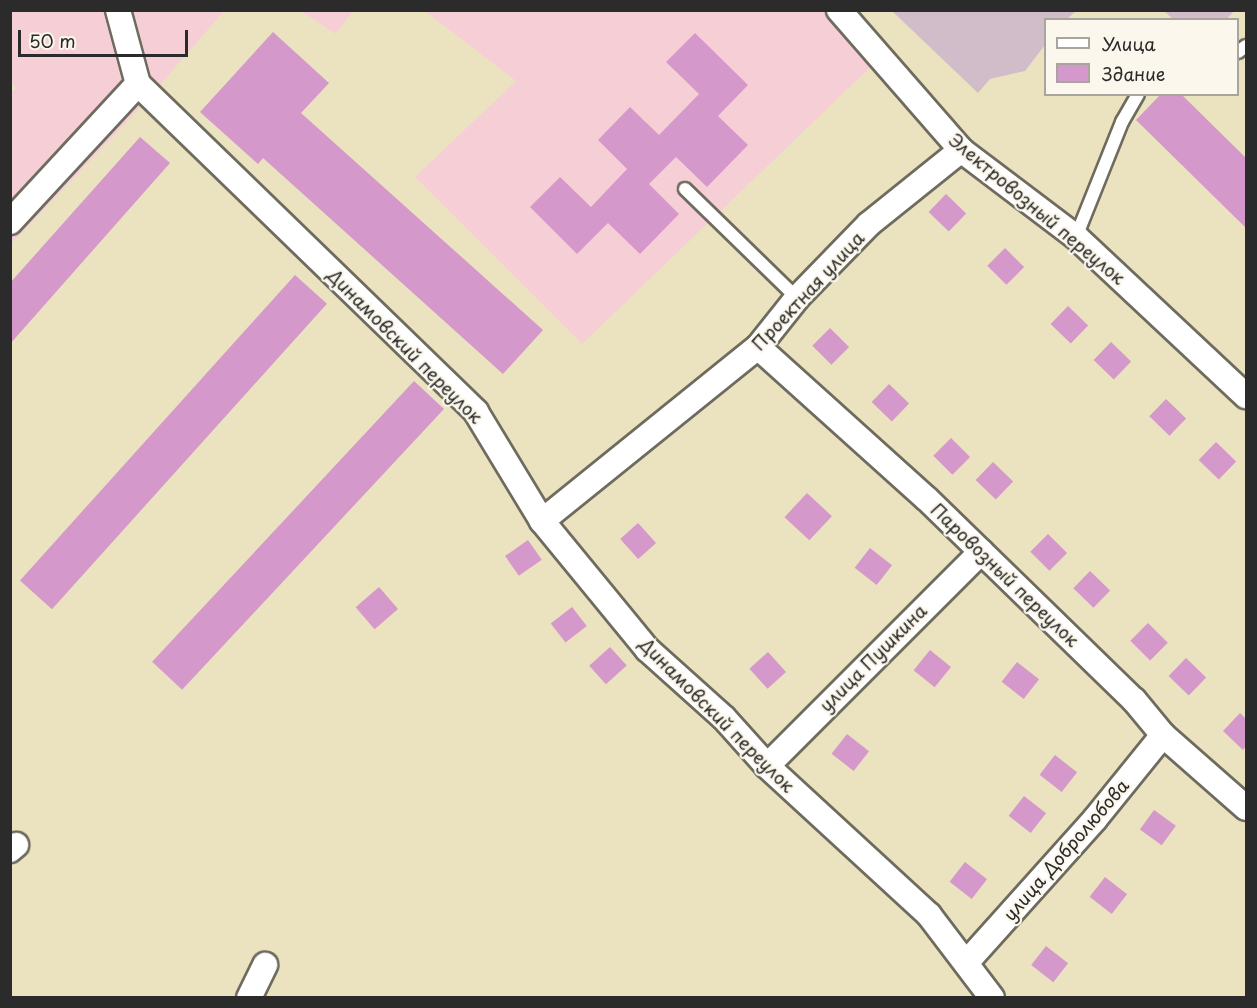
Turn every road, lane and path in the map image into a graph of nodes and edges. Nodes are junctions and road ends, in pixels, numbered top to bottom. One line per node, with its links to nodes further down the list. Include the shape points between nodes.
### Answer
1 (118, 10): 3 (street)
2 (839, 10): 5 (street, Электровозный переулок)
3 (138, 84): 7 (street); 12 (street, Динамовский переулок, via 476,412)
4 (1137, 96): 8 (lane, via 1122,122)
5 (961, 150): 8 (street, Электровозный переулок); 9 (street, Проектная улица, via 869,224)
6 (686, 189): 9 (lane)
7 (10, 222)
8 (1076, 237): 11 (street, Электровозный переулок)
9 (797, 298): 10 (street, Проектная улица)
10 (758, 347): 12 (street, Проектная улица); 13 (street, Паровозный переулок)
11 (1246, 396)
12 (542, 521): 15 (street, Динамовский переулок, via 647,649 724,718)
13 (981, 552): 14 (street, Паровозный переулок, via 1134,700); 15 (street, улица Пушкина)
14 (1163, 735): 16 (street, Паровозный переулок); 17 (street, улица Добролюбова, via 1095,819)
15 (767, 766): 17 (street, Динамовский переулок, via 929,915)
16 (1246, 808)
17 (966, 963): 20 (street, Динамовский переулок)
18 (265, 965): 19 (street)
19 (249, 998)
20 (992, 998)

